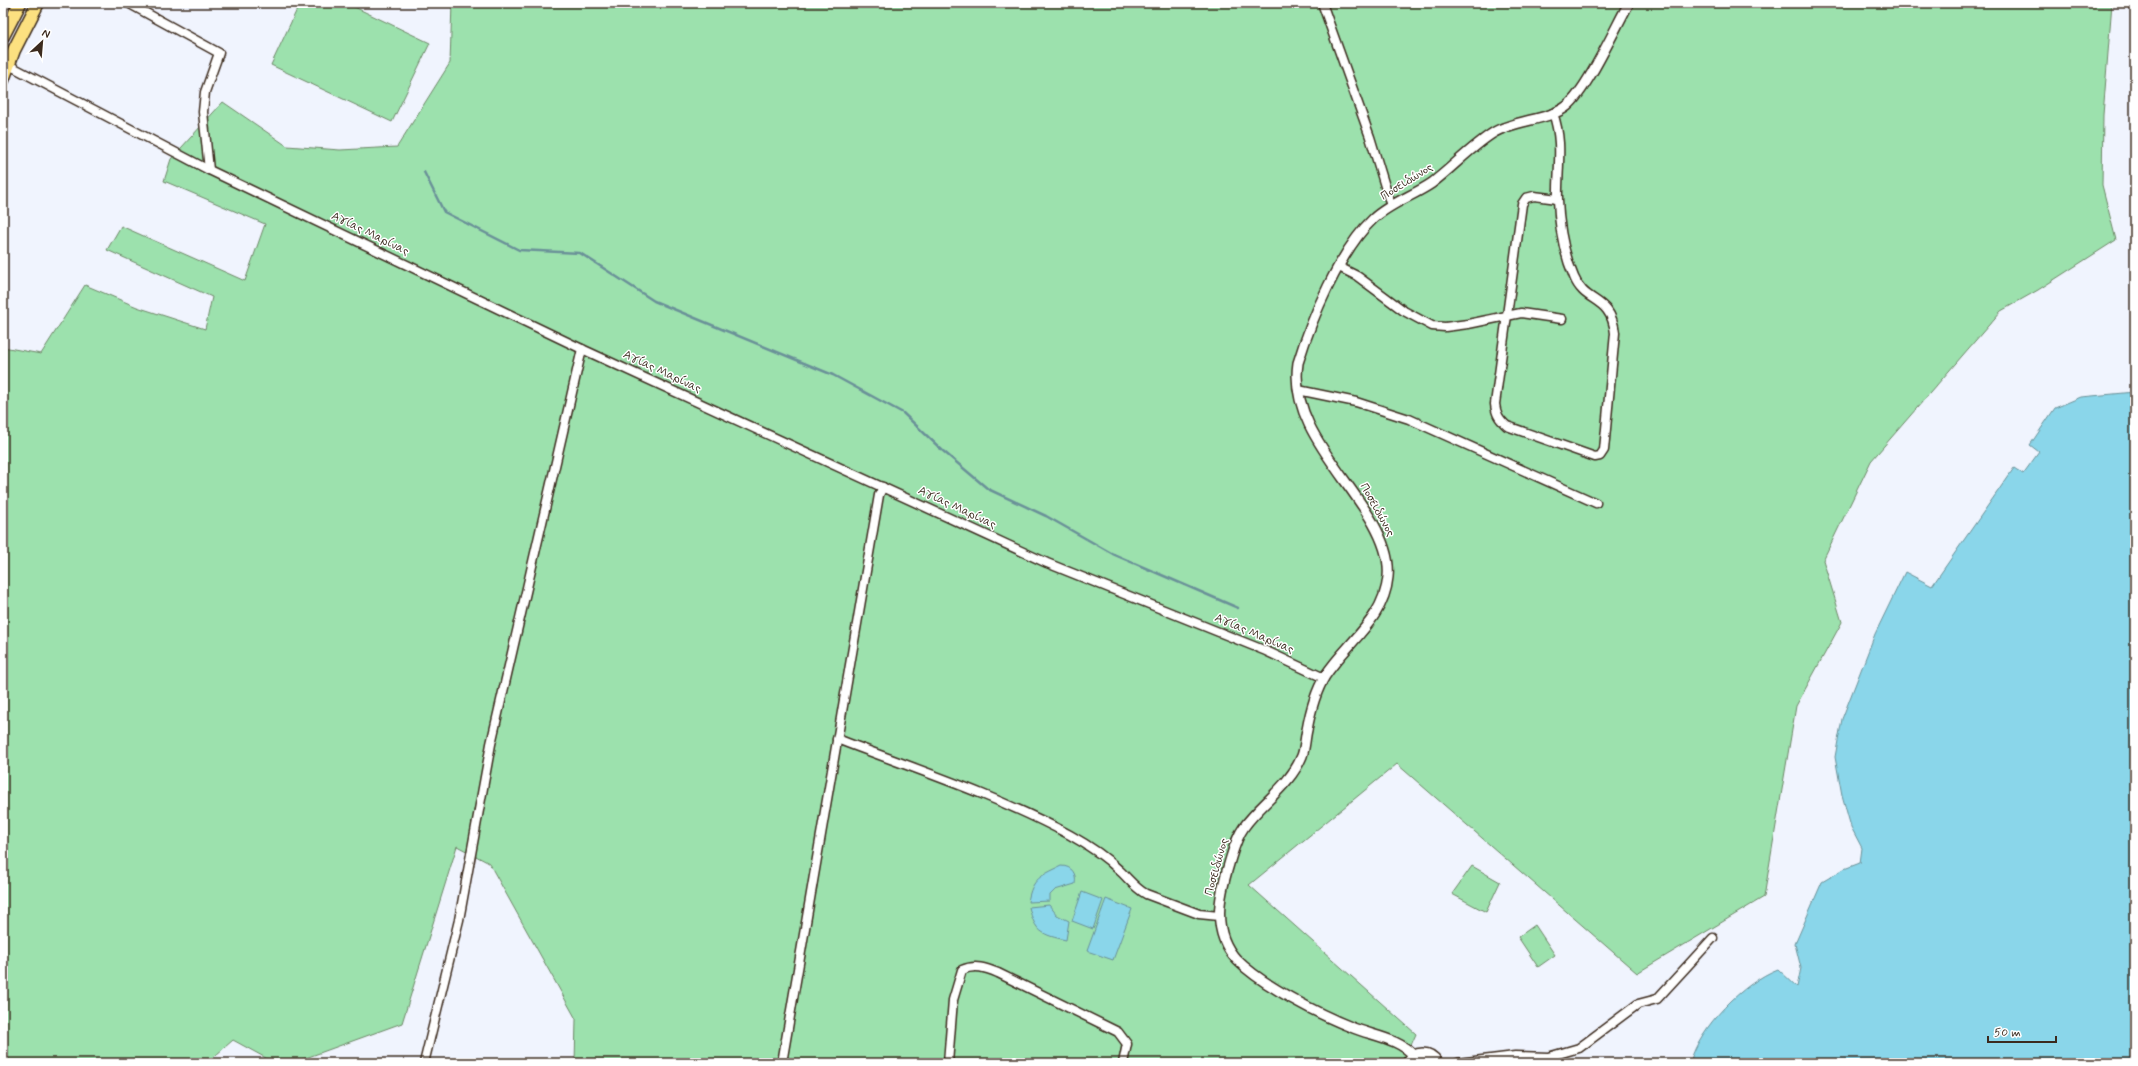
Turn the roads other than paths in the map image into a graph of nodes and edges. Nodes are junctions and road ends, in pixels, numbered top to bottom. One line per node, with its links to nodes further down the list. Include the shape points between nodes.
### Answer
1 (20, 3): 6 (main road)
2 (38, 3): 7 (main road)
3 (128, 3): 10 (street, via 219,53 205,92 203,112)
4 (1322, 3): 12 (street, via 1370,137)
5 (1629, 3): 9 (street, Ποσειδώνος, via 1577,95 1566,107)
6 (3, 36)
7 (6, 63): 8 (main road); 10 (street, Αγίας Μαρίνας)
8 (3, 80)
9 (1553, 113): 11 (street, via 1560,139); 12 (street, Ποσειδώνος, via 1512,124 1494,133 1431,183)
10 (209, 170): 16 (street, Αγίας Μαρίνας)
11 (1558, 199): 14 (street, via 1534,196 1526,198 1522,204); 14 (street, via 1562,231 1574,277 1585,292 1610,311 1614,322 1604,450 1600,456 1595,457 1507,426 1500,420 1495,404)
12 (1391, 206): 13 (street, Ποσειδώνος, via 1373,219 1357,237)
13 (1339, 267): 14 (street, via 1357,276 1404,311 1432,326 1468,324); 17 (street, Ποσειδώνος, via 1303,349 1297,374)
14 (1508, 315): 15 (street, via 1521,313)
15 (1562, 319)
16 (582, 349): 18 (street, Αγίας Μαρίνας); 25 (street, via 491,744 459,920)
17 (1298, 390): 19 (street, via 1356,402 1409,419); 20 (street, Ποσειδώνος, via 1300,404 1310,428 1360,500 1379,533 1388,561 1387,586 1380,607 1369,624 1334,662)
18 (883, 487): 20 (street, Αγίας Μαρίνας, via 1047,563 1266,651); 21 (street, via 879,495)
19 (1596, 503)
20 (1324, 678): 22 (street, Ποσειδώνος, via 1308,723 1302,755 1277,792 1249,821 1239,836 1226,874)
21 (837, 739): 22 (street, via 975,791 1046,823 1108,859 1146,894 1199,914); 26 (street)
22 (1219, 916): 24 (street, Ποσειδώνος, via 1227,946 1238,960 1253,972 1322,1014 1350,1027 1403,1045)
23 (1713, 938): 31 (street, via 1657,999 1638,1004 1579,1048 1548,1057 1515,1056)
24 (1411, 1060): 29 (main road, via 1425,1054 1433,1057)
25 (424, 1063)
26 (782, 1063)
27 (948, 1063): 28 (street, via 953,1000 962,970 970,967 985,967 998,972 1118,1032 1127,1044)
28 (1123, 1063)
29 (1437, 1063)
30 (1458, 1063): 31 (street)
31 (1461, 1063)

